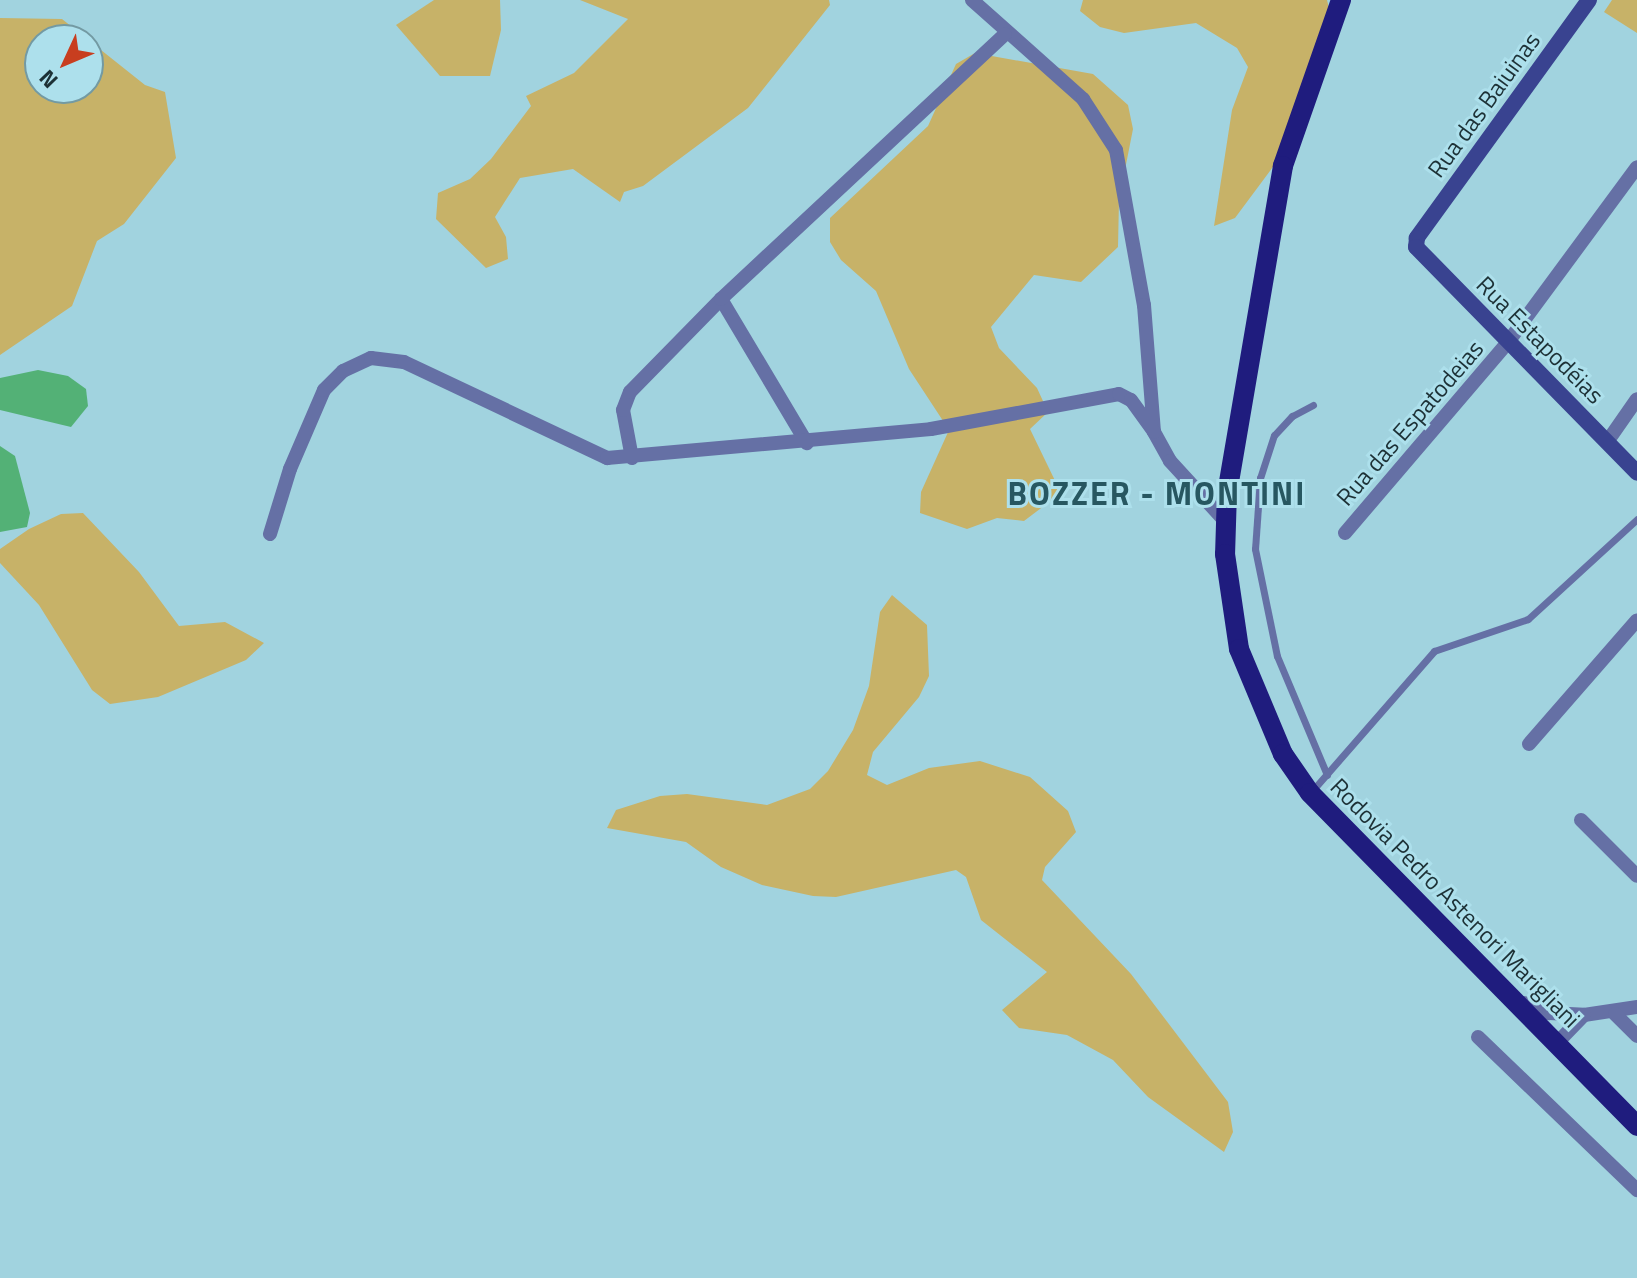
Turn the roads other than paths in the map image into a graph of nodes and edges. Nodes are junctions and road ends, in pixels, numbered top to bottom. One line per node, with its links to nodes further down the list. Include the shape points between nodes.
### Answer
1 (972, 0): 4 (street)
2 (1341, 0): 17 (main road, Rodovia Pedro Astenori Marigliani, via 1283,166)
3 (1589, 0): 6 (street, Rua das Baiuinas)
4 (1005, 34): 7 (street); 11 (street, via 1083,99 1116,150 1144,305)
5 (1637, 167): 8 (street, Rua das Espatodeias)
6 (1417, 238): 8 (street, Rua Estapodéias, via 1420,254)
7 (721, 299): 13 (street); 14 (street, via 625,401)
8 (1508, 342): 12 (street, Rua Estapodéias); 18 (street, Rua das Espatodeias)
9 (1637, 399): 12 (street)
10 (1313, 405): 22 (lane, via 1292,416 1274,435 1260,478 1255,549 1277,656)
11 (1154, 432): 13 (street, via 1131,400 1119,394 931,429); 17 (street, via 1170,461)
12 (1607, 442): 15 (street, Rua Estapodéias)
13 (807, 443): 14 (street)
14 (632, 458): 19 (street, via 593,453 404,362 371,358 343,371 324,390 290,469)
15 (1637, 473)
16 (1637, 519): 22 (lane, via 1546,605 1514,626 1434,651)
17 (1224, 520): 23 (main road, Rodovia Pedro Astenori Marigliani, via 1229,602 1239,649 1283,754)
18 (1345, 533)
19 (270, 534)
20 (1637, 620): 21 (street)
21 (1529, 744)
22 (1327, 775): 23 (lane)
23 (1310, 793): 26 (main road, Rodovia Pedro Astenori Marigliani)
24 (1581, 820): 25 (street)
25 (1637, 876)
26 (1507, 992): 29 (street, via 1534,1010); 32 (main road, Rodovia Pedro Astenori Marigliani)
27 (1637, 1007): 28 (street)
28 (1615, 1014): 29 (street); 30 (street)
29 (1584, 1015): 32 (street)
30 (1637, 1036)
31 (1478, 1037): 34 (street)
32 (1557, 1043): 33 (main road, Rodovia Pedro Astenori Marigliani)
33 (1637, 1126)
34 (1637, 1190)

